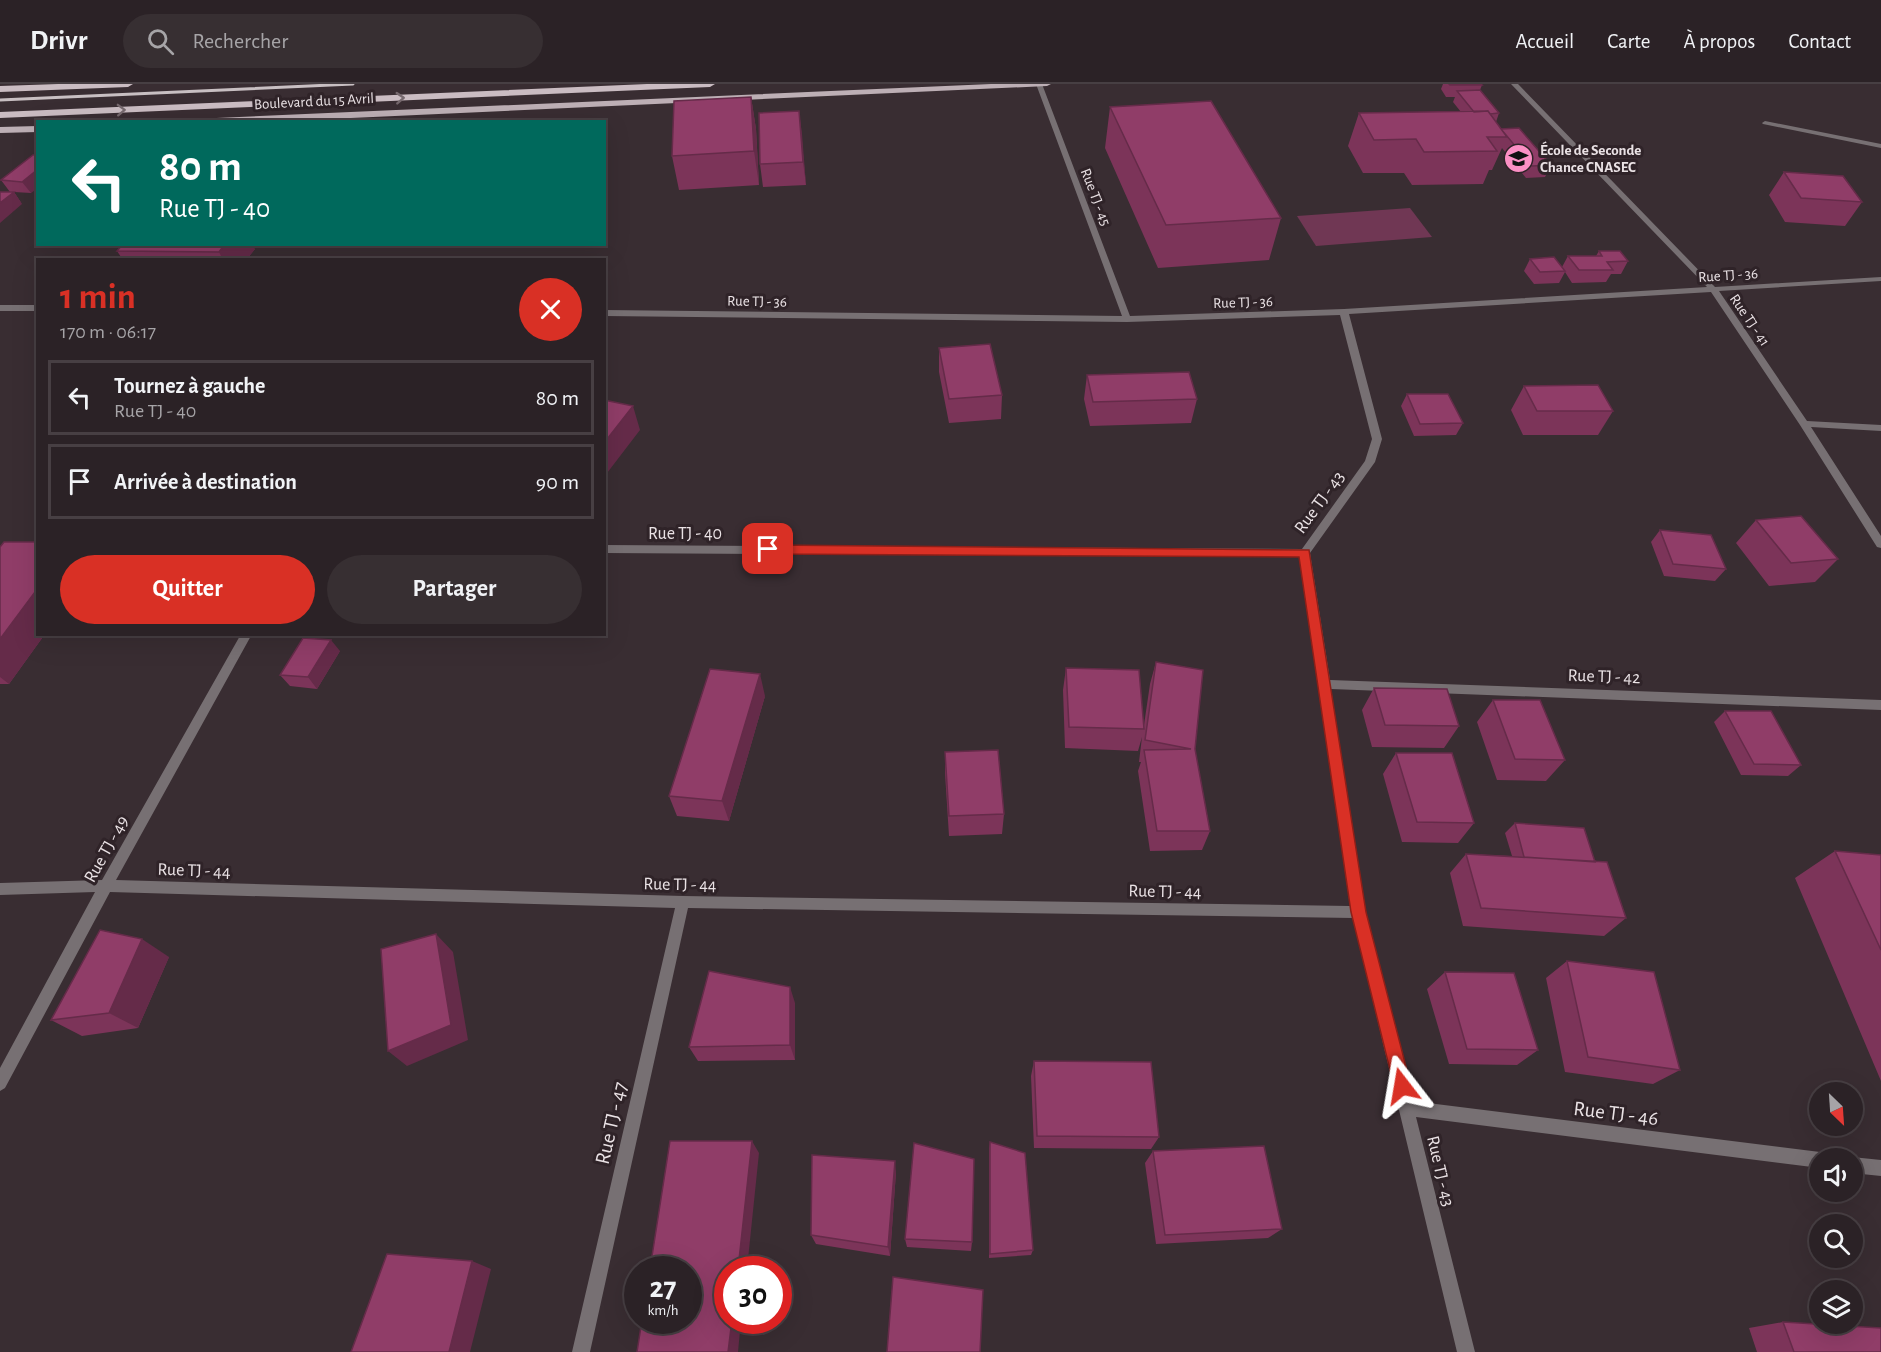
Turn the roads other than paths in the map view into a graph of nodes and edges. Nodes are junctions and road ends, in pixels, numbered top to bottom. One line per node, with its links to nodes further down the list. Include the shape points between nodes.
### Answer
1 (128, 84): 6 (highway)
2 (710, 84): 7 (highway, Boulevard du 15 Avril, one-way to 2)
3 (1039, 84): 4 (main road, Boulevard du 15 Avril); 8 (main road, Boulevard du 15 Avril); 19 (street, Rue TJ - 45)
4 (1047, 84)
5 (1514, 84): 14 (street, Rue TJ - 41)
6 (0, 89)
7 (0, 115)
8 (238, 120)
9 (1765, 123): 12 (street)
10 (36, 129): 11 (main road)
11 (0, 130)
12 (1881, 146)
13 (1881, 279): 14 (street, Rue TJ - 36)
14 (1713, 289): 17 (street, Rue TJ - 36); 20 (street, Rue TJ - 41)
15 (0, 308): 16 (street)
16 (36, 308)
17 (1344, 312): 19 (street, Rue TJ - 36); 24 (street, Rue TJ - 43, via 1377,439 1370,462)
18 (606, 313): 19 (street, Rue TJ - 36)
19 (1127, 319)
20 (1804, 424): 21 (street); 22 (street, Rue TJ - 41)
21 (1881, 428)
22 (1881, 544)
23 (606, 549): 24 (street, Rue TJ - 40)
24 (1305, 553): 26 (street, Rue TJ - 43)
25 (246, 636): 28 (street, Rue TJ - 49)
26 (1326, 684): 27 (street, Rue TJ - 42); 31 (street, Rue TJ - 43)
27 (1881, 705)
28 (106, 886): 29 (street, Rue TJ - 44); 30 (street, Rue TJ - 44); 32 (street, Rue TJ - 49)
29 (0, 889)
30 (682, 902): 31 (street, Rue TJ - 44); 37 (street, Rue TJ - 47)
31 (1358, 912): 33 (street, Rue TJ - 43)
32 (0, 1083)
33 (1408, 1108): 34 (street, Rue TJ - 46); 38 (street, Rue TJ - 43)
34 (1809, 1159)
35 (1863, 1166): 36 (street)
36 (1881, 1168)
37 (581, 1352)
38 (1466, 1352)

